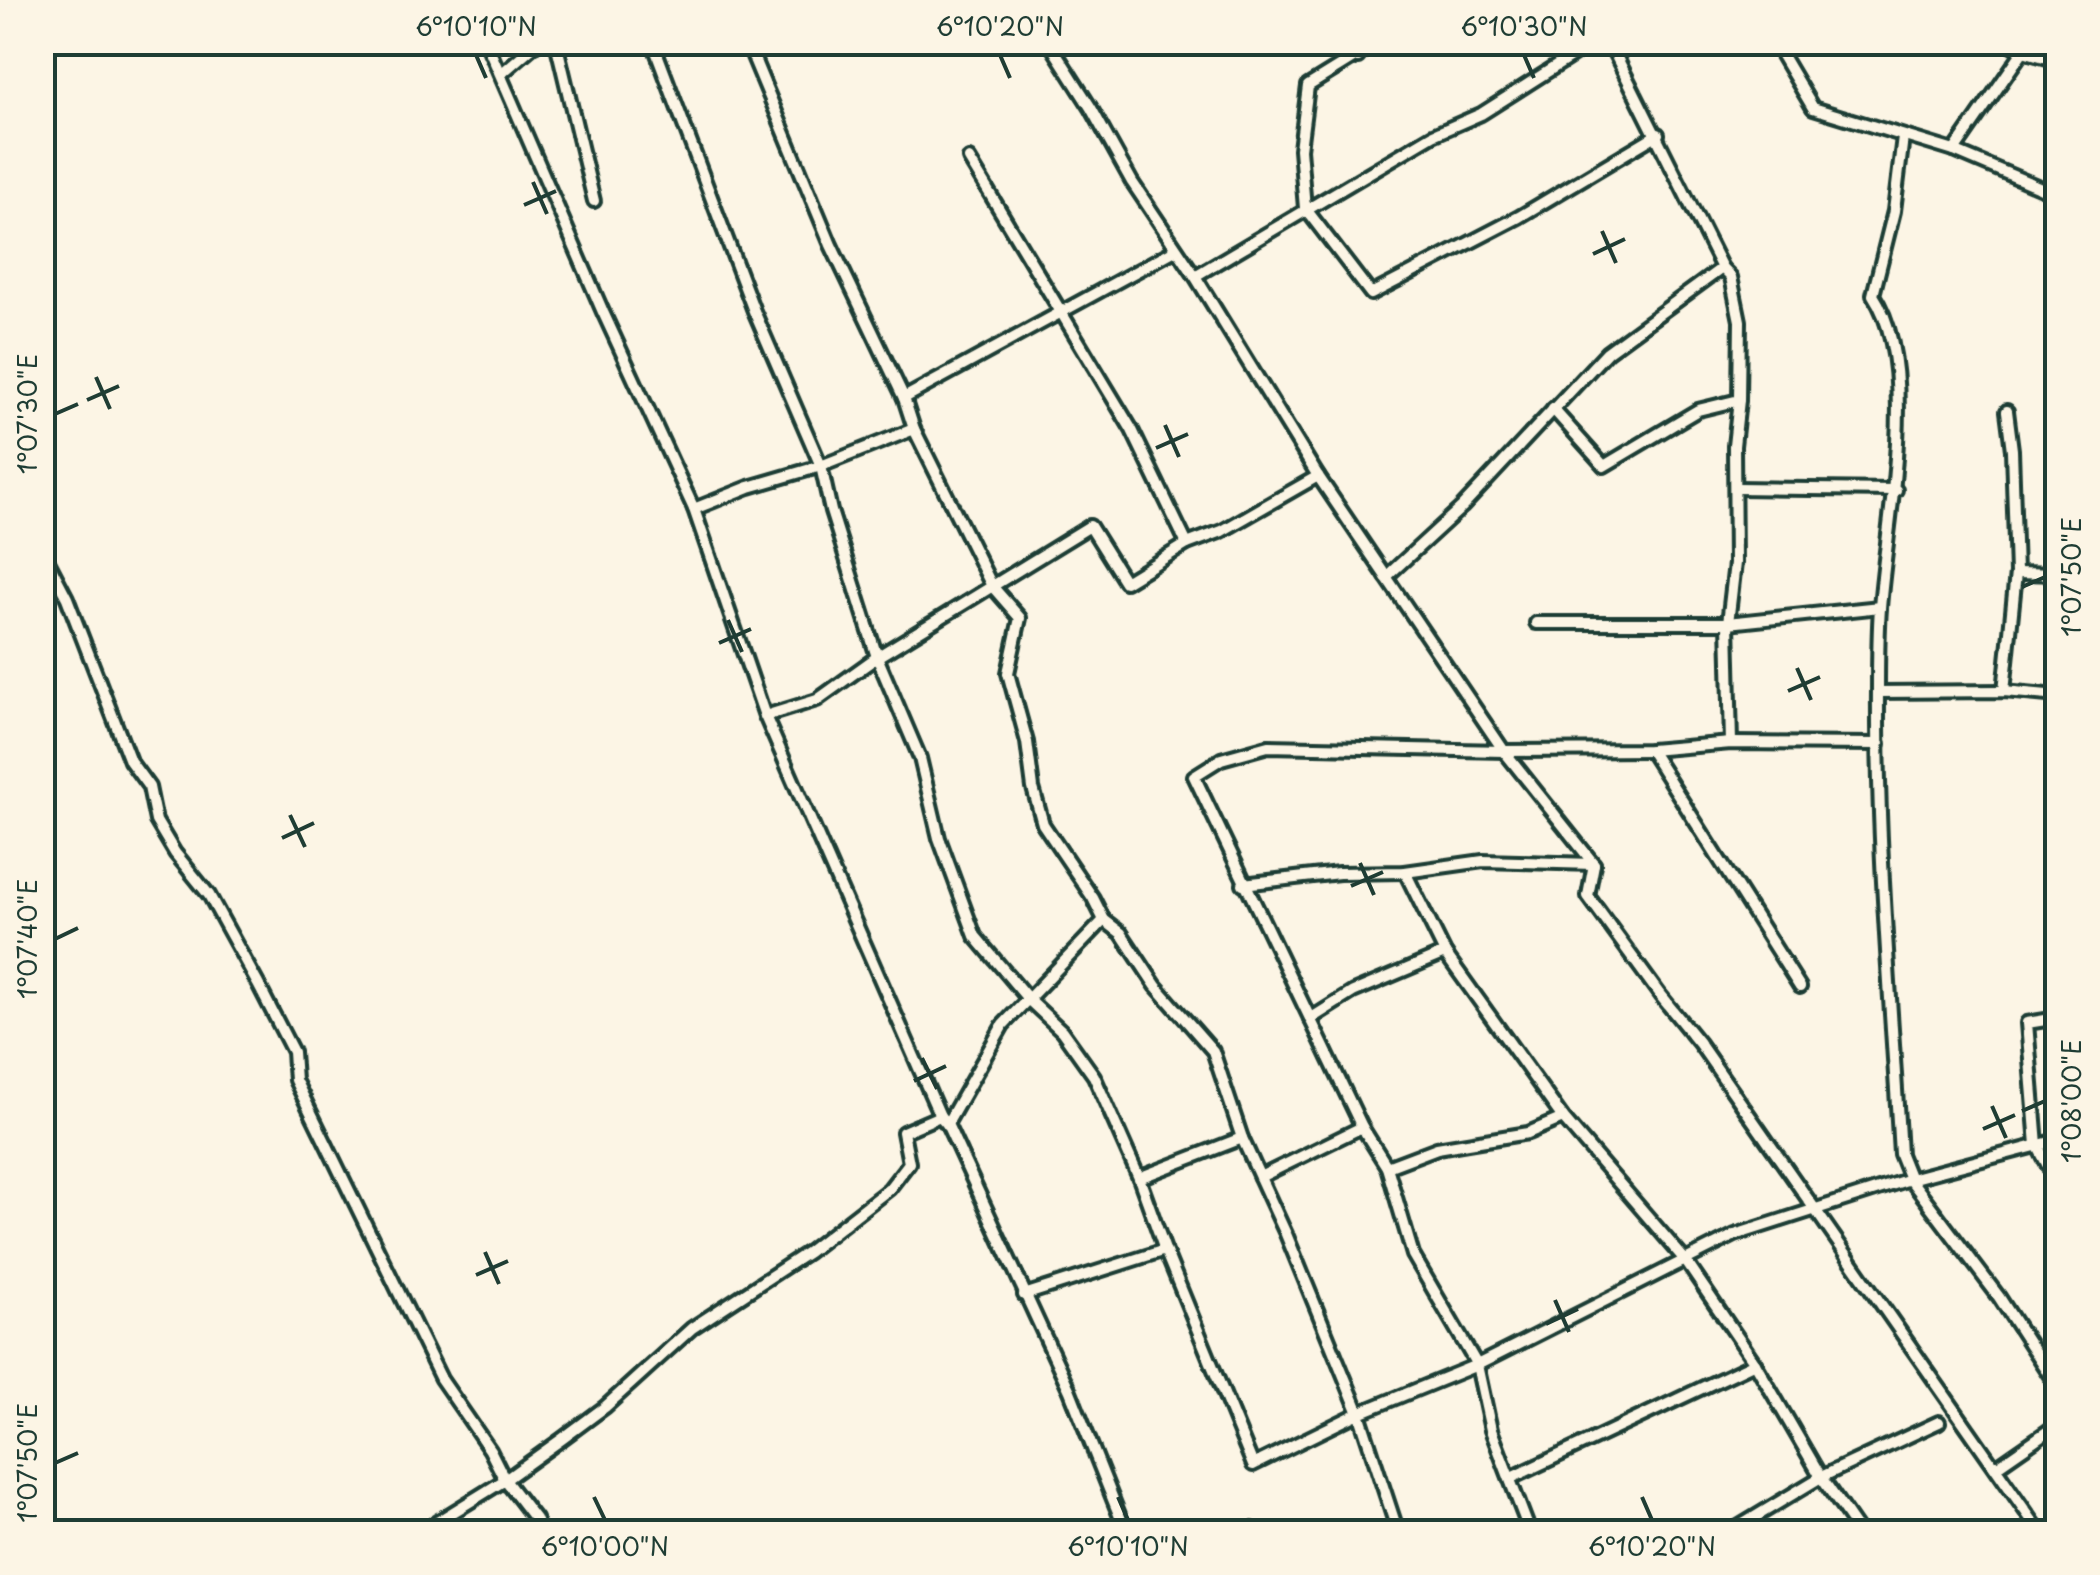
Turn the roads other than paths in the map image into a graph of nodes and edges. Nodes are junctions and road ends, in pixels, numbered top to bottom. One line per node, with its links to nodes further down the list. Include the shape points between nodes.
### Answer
1 (486, 42): 16 (street)
2 (538, 42): 16 (street)
3 (556, 42): 22 (street)
4 (650, 42): 33 (street)
5 (748, 42): 28 (street, via 830,245)
6 (1049, 42): 24 (street)
7 (1345, 42): 14 (street)
8 (1379, 42): 14 (street)
9 (1594, 42): 23 (street, via 1481,114)
10 (1609, 42): 17 (street)
11 (1774, 42): 18 (street, via 1813,108)
12 (2006, 42): 13 (street)
13 (2026, 47): 15 (street); 19 (street)
14 (1358, 57): 23 (street, via 1308,86 1300,149)
15 (2058, 61)
16 (501, 74): 37 (street)
17 (1658, 134): 23 (street, via 1371,294); 25 (street)
18 (1903, 137): 19 (street); 36 (street, via 1894,211 1872,295 1887,316 1896,372)
19 (1954, 151): 21 (street)
20 (969, 159): 27 (street)
21 (2058, 194)
22 (594, 201)
23 (1305, 208): 26 (street)
24 (1175, 250): 26 (street); 27 (street)
25 (1722, 268): 29 (street, via 1731,277 1740,320); 30 (street, via 1606,352)
26 (1196, 276): 34 (street)
27 (1058, 310): 28 (street); 38 (street, via 1132,430)
28 (904, 398): 32 (street)
29 (1739, 400): 30 (street, via 1698,410 1604,466); 35 (street)
30 (1553, 409): 42 (street)
31 (2006, 411): 40 (street)
32 (914, 429): 33 (street); 43 (street)
33 (821, 466): 37 (street); 47 (street)
34 (1318, 476): 38 (street); 42 (street)
35 (1736, 488): 36 (street); 46 (street)
36 (1896, 490): 44 (street)
37 (694, 510): 51 (street)
38 (1187, 544): 43 (street, via 1125,582 1090,526)
39 (42, 550): 89 (street, via 130,760 149,787 156,821 209,896 258,984 293,1052 295,1080 441,1379)
40 (2016, 573): 41 (street); 48 (street)
41 (2058, 574)
42 (1386, 577): 55 (street)
43 (992, 586): 47 (street); 59 (street, via 1020,618 1008,672 1044,824)
44 (1880, 607): 46 (street); 49 (street)
45 (1536, 623): 46 (street)
46 (1728, 623): 52 (street)
47 (877, 657): 51 (street, via 817,700); 62 (street, via 920,758 939,838 975,936)
48 (2004, 691): 49 (street); 50 (street)
49 (1878, 692): 53 (street)
50 (2058, 696)
51 (765, 716): 66 (street)
52 (1732, 744): 53 (street); 54 (street)
53 (1879, 744): 74 (street, via 1900,1154)
54 (1650, 750): 55 (street); 61 (street)
55 (1504, 751): 56 (street); 58 (street, via 1268,746 1221,759 1194,776)
56 (1594, 864): 57 (street, via 1483,861); 76 (street, via 1588,896)
57 (1405, 872): 58 (street); 60 (street)
58 (1244, 884): 64 (street)
59 (1104, 920): 62 (street); 68 (street, via 1122,933 1156,986 1213,1051)
60 (1445, 953): 64 (street, via 1353,992); 65 (street)
61 (1800, 987)
62 (1030, 1000): 66 (street, via 1004,1025); 73 (street, via 1062,1030 1094,1076)
63 (2058, 1018): 70 (street, via 2028,1023)
64 (1310, 1019): 67 (street)
65 (1563, 1118): 71 (street, via 1528,1134 1437,1148); 78 (street)
66 (943, 1120): 79 (street); 89 (street, via 903,1132 909,1163 889,1189 692,1328 605,1406)
67 (1362, 1127): 71 (street); 72 (street)
68 (1242, 1138): 72 (street); 73 (street)
69 (2058, 1140): 70 (street)
70 (2036, 1145): 74 (street); 75 (street)
71 (1387, 1167): 81 (street, via 1414,1255)
72 (1260, 1177): 83 (street)
73 (1139, 1178): 77 (street)
74 (1910, 1179): 76 (street); 82 (street)
75 (2058, 1185)
76 (1813, 1207): 78 (street); 86 (street)
77 (1165, 1250): 79 (street); 83 (street, via 1253,1465)
78 (1685, 1260): 80 (street); 81 (street)
79 (1024, 1294): 92 (street)
80 (1756, 1362): 87 (street); 88 (street)
81 (1476, 1365): 83 (street); 88 (street, via 1491,1430)
82 (2058, 1388)
83 (1359, 1414): 93 (street)
84 (1940, 1422): 87 (street)
85 (2058, 1424): 86 (street)
86 (1996, 1467): 97 (street)
87 (1821, 1477): 95 (street); 96 (street)
88 (1512, 1478): 94 (street)
89 (505, 1480): 90 (street); 91 (street)
90 (421, 1532)
91 (540, 1532)
92 (1126, 1532)
93 (1398, 1532)
94 (1530, 1532)
95 (1730, 1532)
96 (1859, 1532)
97 (2040, 1532)

